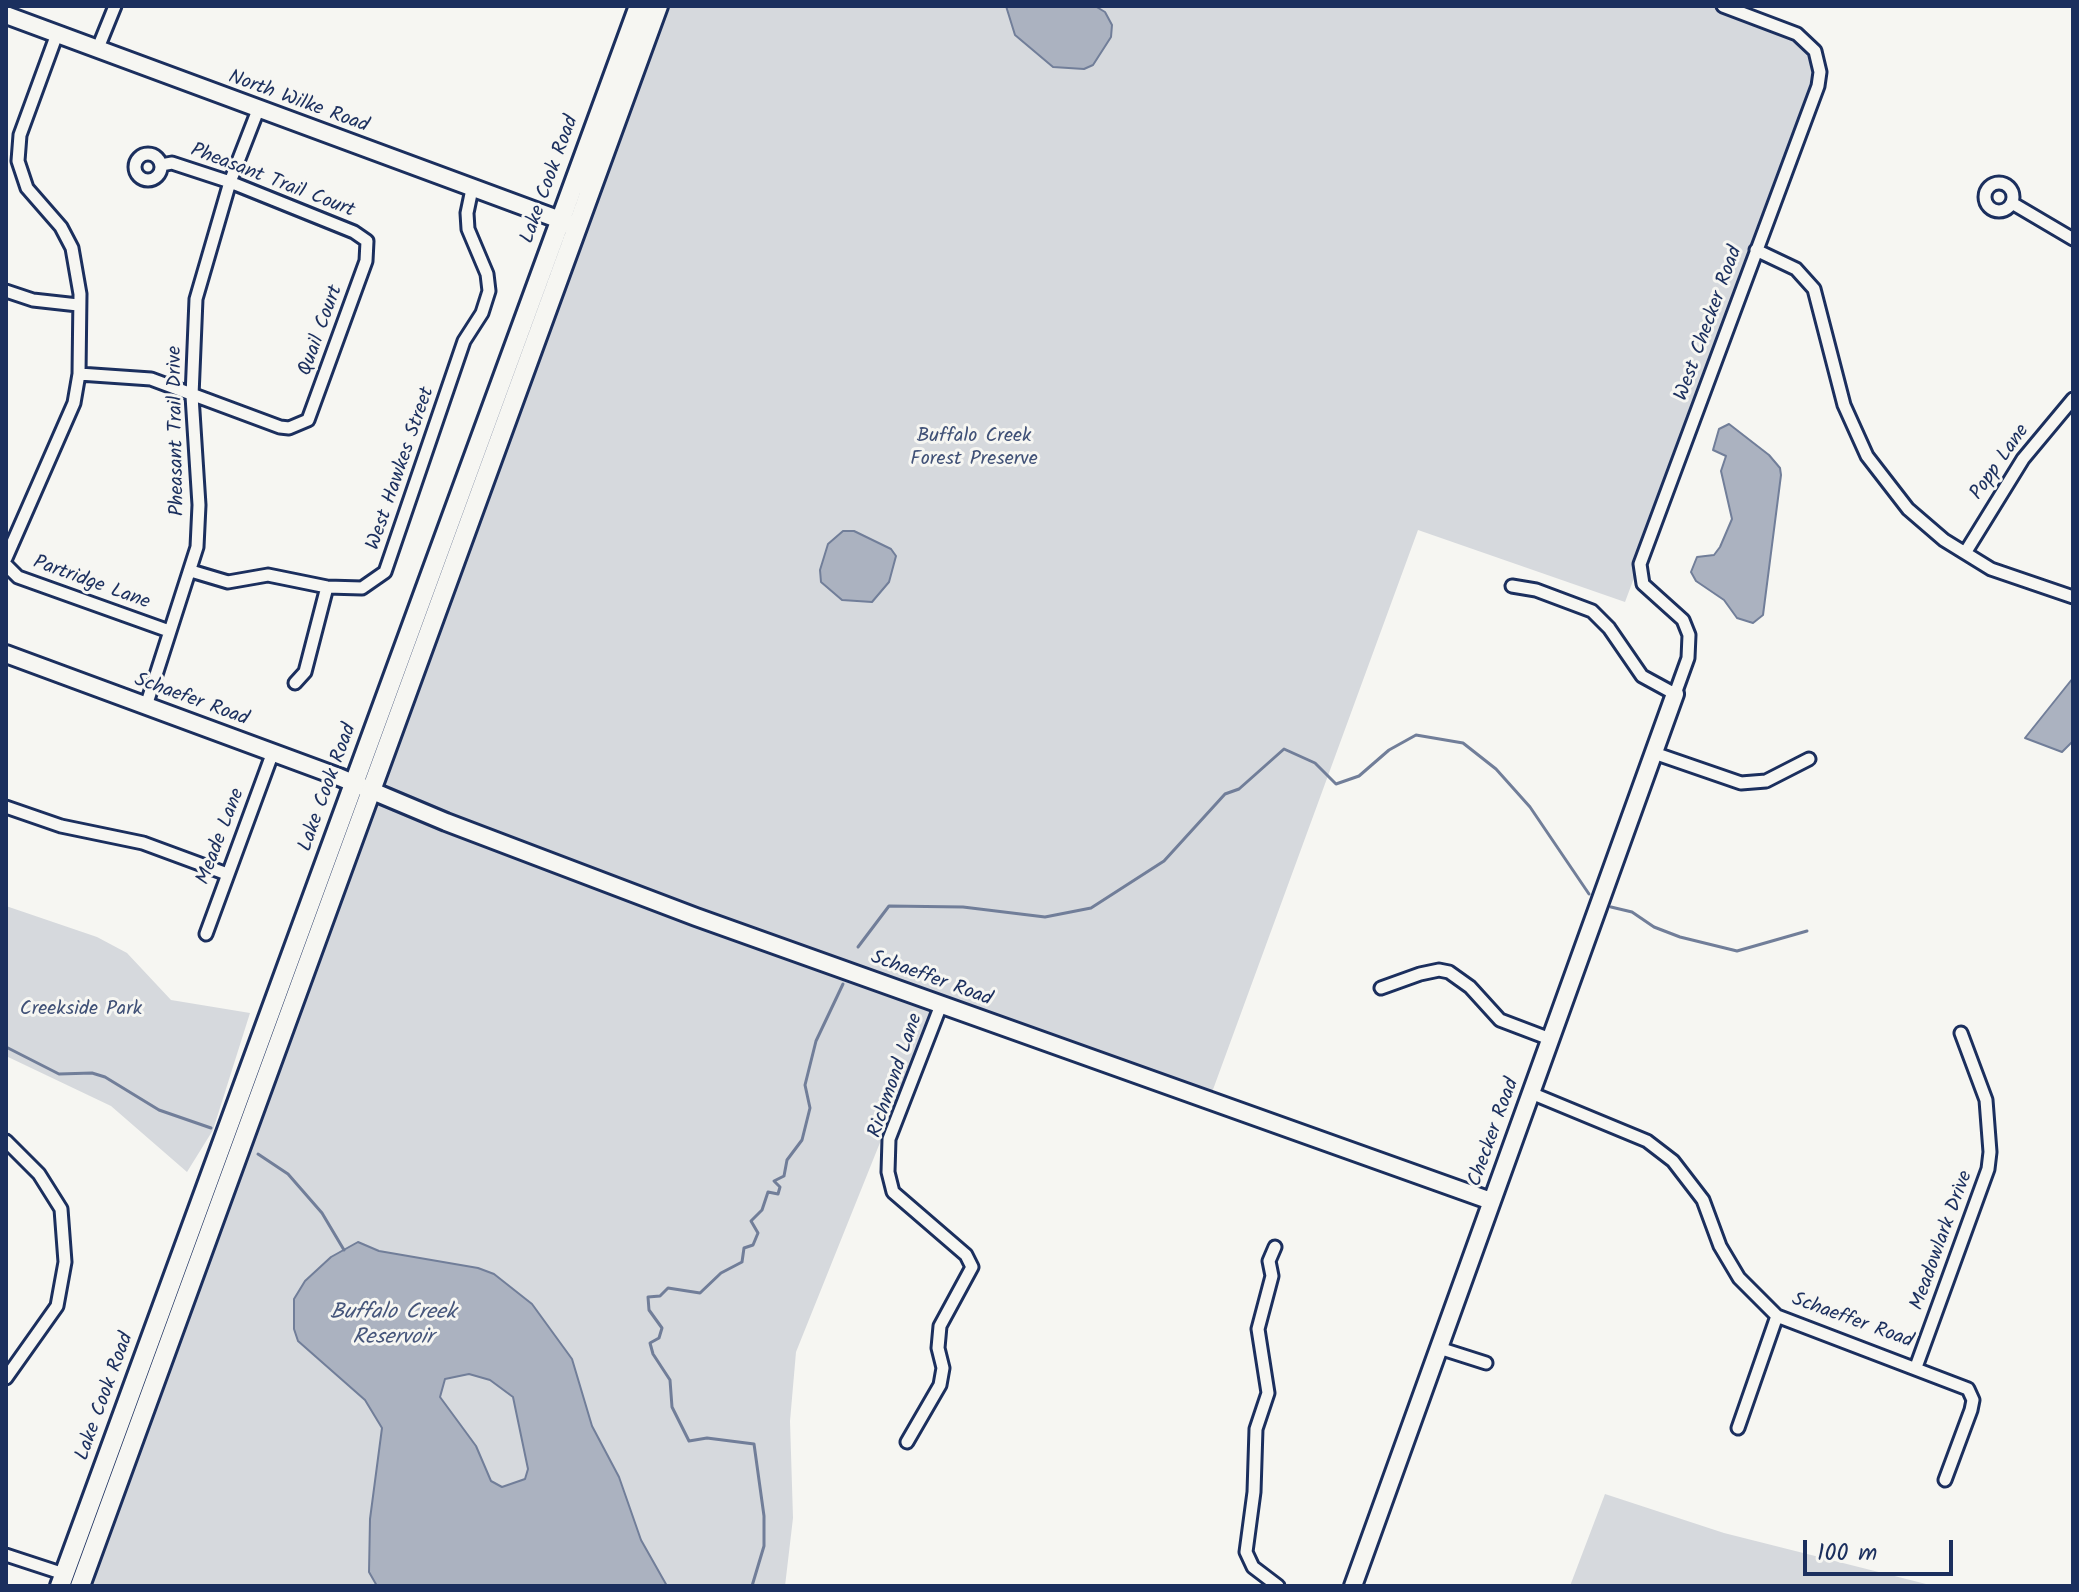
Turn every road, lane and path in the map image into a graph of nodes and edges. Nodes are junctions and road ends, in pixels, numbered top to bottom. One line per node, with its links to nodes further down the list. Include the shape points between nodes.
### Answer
1 (115, 6): 7 (street)
2 (639, 6): 13 (main road, Lake Cook Road)
3 (658, 6): 13 (main road, Lake Cook Road)
4 (1723, 6): 16 (street, West Checker Road, via 1797,34 1815,51 1819,67 1818,86)
5 (6, 15): 6 (street, North Wilke Road)
6 (57, 34): 7 (street, North Wilke Road); 18 (street, Partridge Lane, via 20,135 18,161 27,188 72,248)
7 (98, 48): 8 (street, North Wilke Road)
8 (258, 110): 10 (street, Pheasant Trail Drive); 11 (street, North Wilke Road)
9 (161, 165): 10 (street, Pheasant Trail Court, via 172,163)
10 (230, 182): 15 (street, Pheasant Trail Court); 20 (street, Pheasant Trail Drive, via 196,299)
11 (472, 189): 13 (street, North Wilke Road); 27 (street, West Hawkes Street, via 468,229 489,291 482,313 464,341 385,572 362,588)
12 (2012, 203): 14 (street)
13 (568, 224): 37 (main road, Lake Cook Road)
14 (2073, 239)
15 (367, 241): 20 (street, Quail Court, via 366,261 308,420 280,427)
16 (1756, 250): 22 (street, via 1796,269 1814,289 1844,405 1881,477 1908,509); 32 (street, West Checker Road, via 1640,564 1643,584 1683,620 1689,635 1688,658)
17 (6, 291): 18 (street)
18 (78, 305): 19 (street, Partridge Lane)
19 (79, 374): 20 (street, via 151,379); 23 (street, Partridge Lane, via 74,403)
20 (192, 396): 25 (street, Pheasant Trail Drive, via 199,505)
21 (2073, 399): 22 (street, Popp Lane, via 2023,459)
22 (1965, 553): 28 (street, via 1991,569)
23 (6, 558)
24 (6, 565): 29 (street, Partridge Lane, via 18,577)
25 (191, 571): 27 (street, West Hawkes Street, via 228,582 268,575); 29 (street, Pheasant Trail Drive)
26 (1512, 586): 32 (street, via 1592,611 1642,676)
27 (327, 587): 31 (street, via 305,672)
28 (2073, 597)
29 (169, 631): 33 (street, Pheasant Trail Drive)
30 (6, 654): 33 (street, Schaefer Road)
31 (295, 683)
32 (1675, 694): 35 (street, Checker Road)
33 (146, 706): 34 (street, Schaefer Road)
34 (273, 752): 37 (street, Schaefer Road); 39 (street, Meade Lane)
35 (1654, 753): 36 (street, via 1741,783 1766,781); 44 (street, Checker Road)
36 (1809, 759)
37 (362, 786): 42 (street, Schaeffer Road, via 696,917); 58 (main road, Lake Cook Road)
38 (6, 807): 39 (street, via 61,826 143,843)
39 (227, 874): 40 (street, Meade Lane)
40 (206, 934)
41 (1381, 988): 44 (street, via 1420,974 1449,972 1500,1020)
42 (941, 1005): 47 (street, Schaeffer Road); 55 (street, Richmond Lane, via 889,1139 888,1172 893,1192 966,1255 972,1267 940,1326 940,1385)
43 (1961, 1033): 52 (street, Meadowlark Drive, via 1986,1100 1988,1169)
44 (1550, 1039): 45 (street, Checker Road)
45 (1531, 1093): 47 (street, Checker Road); 49 (street, Schaeffer Road, via 1647,1141 1673,1161 1703,1200 1739,1278)
46 (6, 1141): 53 (street, via 39,1174 61,1209 65,1262 57,1306)
47 (1491, 1201): 50 (street, Checker Road)
48 (1275, 1247): 59 (street, via 1258,1329 1268,1393 1256,1429 1246,1552 1253,1567)
49 (1777, 1316): 52 (street, Schaeffer Road); 54 (street)
50 (1439, 1348): 51 (street); 60 (street, Checker Road)
51 (1486, 1363)
52 (1916, 1367): 56 (street, Schaeffer Road, via 1968,1389 1973,1400)
53 (6, 1378)
54 (1738, 1428)
55 (907, 1442)
56 (1945, 1480)
57 (6, 1555): 58 (street)
58 (72, 1582)
59 (1278, 1586)
60 (1353, 1586)

